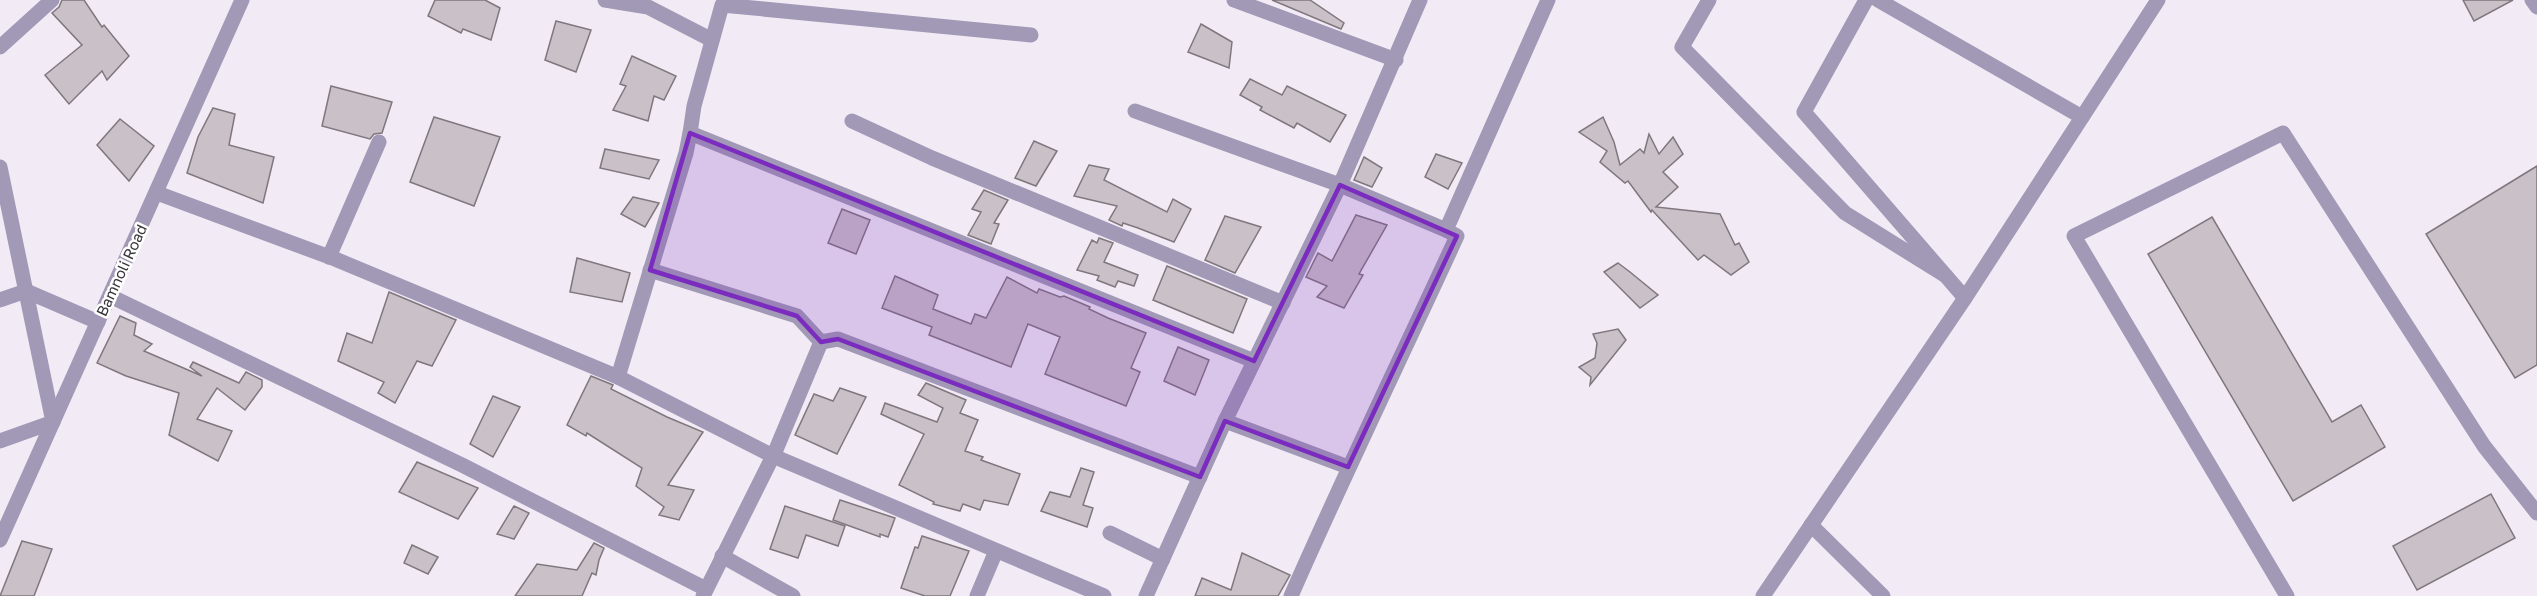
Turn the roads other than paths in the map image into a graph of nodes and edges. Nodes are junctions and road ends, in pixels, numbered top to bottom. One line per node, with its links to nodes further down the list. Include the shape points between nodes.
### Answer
1 (52, 0): 15 (street)
2 (242, 0): 24 (street, Bamnoli Road)
3 (605, 0): 14 (street, via 648,7)
4 (1234, 0): 16 (street)
5 (1420, 0): 16 (street)
6 (1548, 0): 25 (street)
7 (1709, 0): 28 (street, via 1682,47 1845,213)
8 (1866, 0): 28 (street, via 1804,112)
9 (1878, 0): 18 (street)
10 (2158, 0): 18 (street)
11 (2532, 0): 12 (street)
12 (2537, 7)
13 (1031, 35): 14 (street, via 722,5)
14 (712, 40): 20 (street)
15 (0, 48)
16 (1396, 60): 23 (street)
17 (1135, 111): 23 (street)
18 (2082, 117): 31 (street)
19 (852, 121): 33 (street, via 943,163)
20 (690, 133): 27 (street); 36 (street)
21 (380, 142): 26 (street)
22 (0, 167): 29 (street)
23 (1340, 185): 25 (street); 33 (street)
24 (157, 193): 26 (street); 30 (street, Bamnoli Road)
25 (1446, 230): 42 (street, via 1457,236)
26 (329, 257): 37 (street)
27 (650, 270): 35 (street, via 797,316); 37 (street)
28 (1946, 276): 31 (street)
29 (26, 291): 32 (street); 34 (street); 39 (street)
30 (110, 296): 34 (street, Bamnoli Road); 51 (street, via 462,465)
31 (1965, 298): 45 (street)
32 (0, 300)
33 (1283, 303): 36 (street)
34 (98, 322): 39 (street, Bamnoli Road)
35 (821, 342): 41 (street); 43 (street, via 838,339)
36 (1254, 361): 38 (street)
37 (618, 377): 41 (street)
38 (1225, 421): 42 (street); 43 (street)
39 (53, 422): 40 (street); 47 (street, Bamnoli Road)
40 (0, 441)
41 (773, 456): 48 (street); 49 (street)
42 (1348, 467): 56 (street)
43 (1200, 477): 50 (street)
44 (2537, 513): 59 (street, via 2484,446 2283,133 2074,236)
45 (1811, 525): 57 (street); 58 (street)
46 (1110, 533): 50 (street)
47 (0, 540)
48 (996, 551): 53 (street); 54 (street)
49 (723, 556): 51 (street); 52 (street)
50 (1163, 559): 55 (street)
51 (704, 592)
52 (793, 596)
53 (976, 596)
54 (1104, 596)
55 (1146, 596)
56 (1291, 596)
57 (1763, 596)
58 (1883, 596)
59 (2287, 596)

